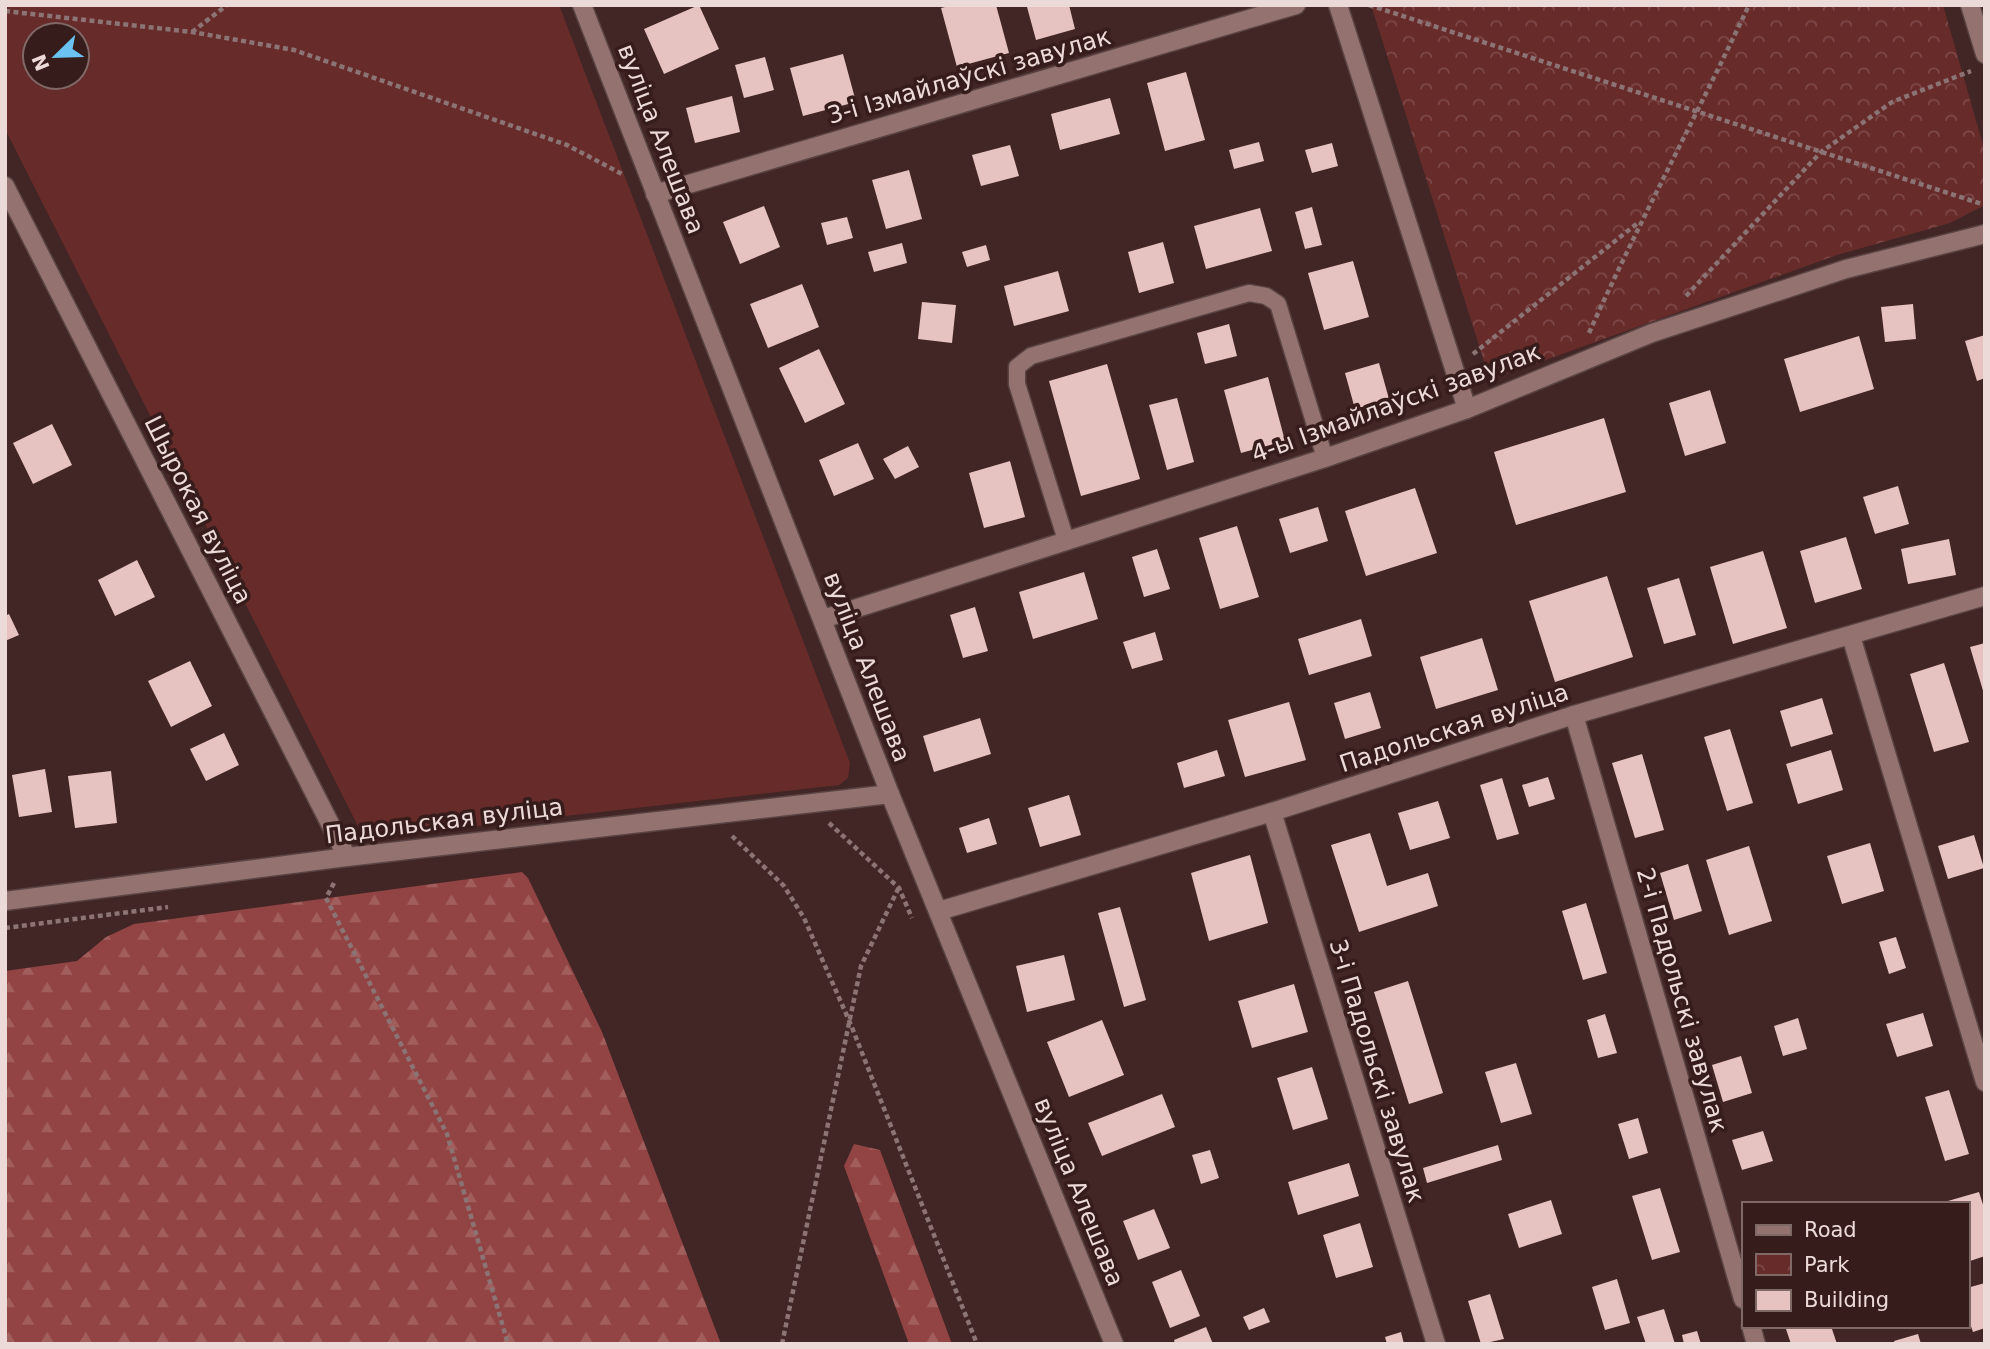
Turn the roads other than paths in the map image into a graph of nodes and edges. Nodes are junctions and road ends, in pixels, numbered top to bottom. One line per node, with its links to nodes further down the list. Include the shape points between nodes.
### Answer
1 (582, 5): 8 (street, вуліца Алешава)
2 (1296, 5): 8 (street, 3-і Ізмайлаўскі завулак)
3 (1338, 5): 10 (street)
4 (1970, 5): 5 (street)
5 (1982, 34): 6 (street)
6 (1985, 54)
7 (5, 186): 19 (street, Шырокая вуліца)
8 (656, 194): 14 (street, вуліца Алешава)
9 (1985, 234): 10 (street, 4-ы Ізмайлаўскі завулак, via 1846,269 1652,333)
10 (1467, 409): 11 (street, 4-ы Ізмайлаўскі завулак)
11 (1325, 458): 12 (street, 4-ы Ізмайлаўскі завулак); 12 (lane, via 1278,304 1266,296 1249,293 1031,356 1017,368 1017,384)
12 (1066, 540): 14 (street, 4-ы Ізмайлаўскі завулак)
13 (1985, 596): 15 (street, Падольская вуліца)
14 (823, 619): 17 (street, вуліца Алешава)
15 (1851, 636): 16 (street, Падольская вуліца); 22 (street)
16 (1574, 715): 18 (street, Падольская вуліца); 23 (street, 2-і Падольскі завулак)
17 (890, 794): 19 (street, Падольская вуліца); 21 (street, вуліца Алешава)
18 (1272, 812): 21 (street, Падольская вуліца); 25 (street, 3-і Падольскі завулак)
19 (347, 857): 20 (street, Падольская вуліца)
20 (5, 901)
21 (939, 911): 24 (street, вуліца Алешава)
22 (1985, 1082)
23 (1742, 1296)
24 (1114, 1344)
25 (1436, 1344)

